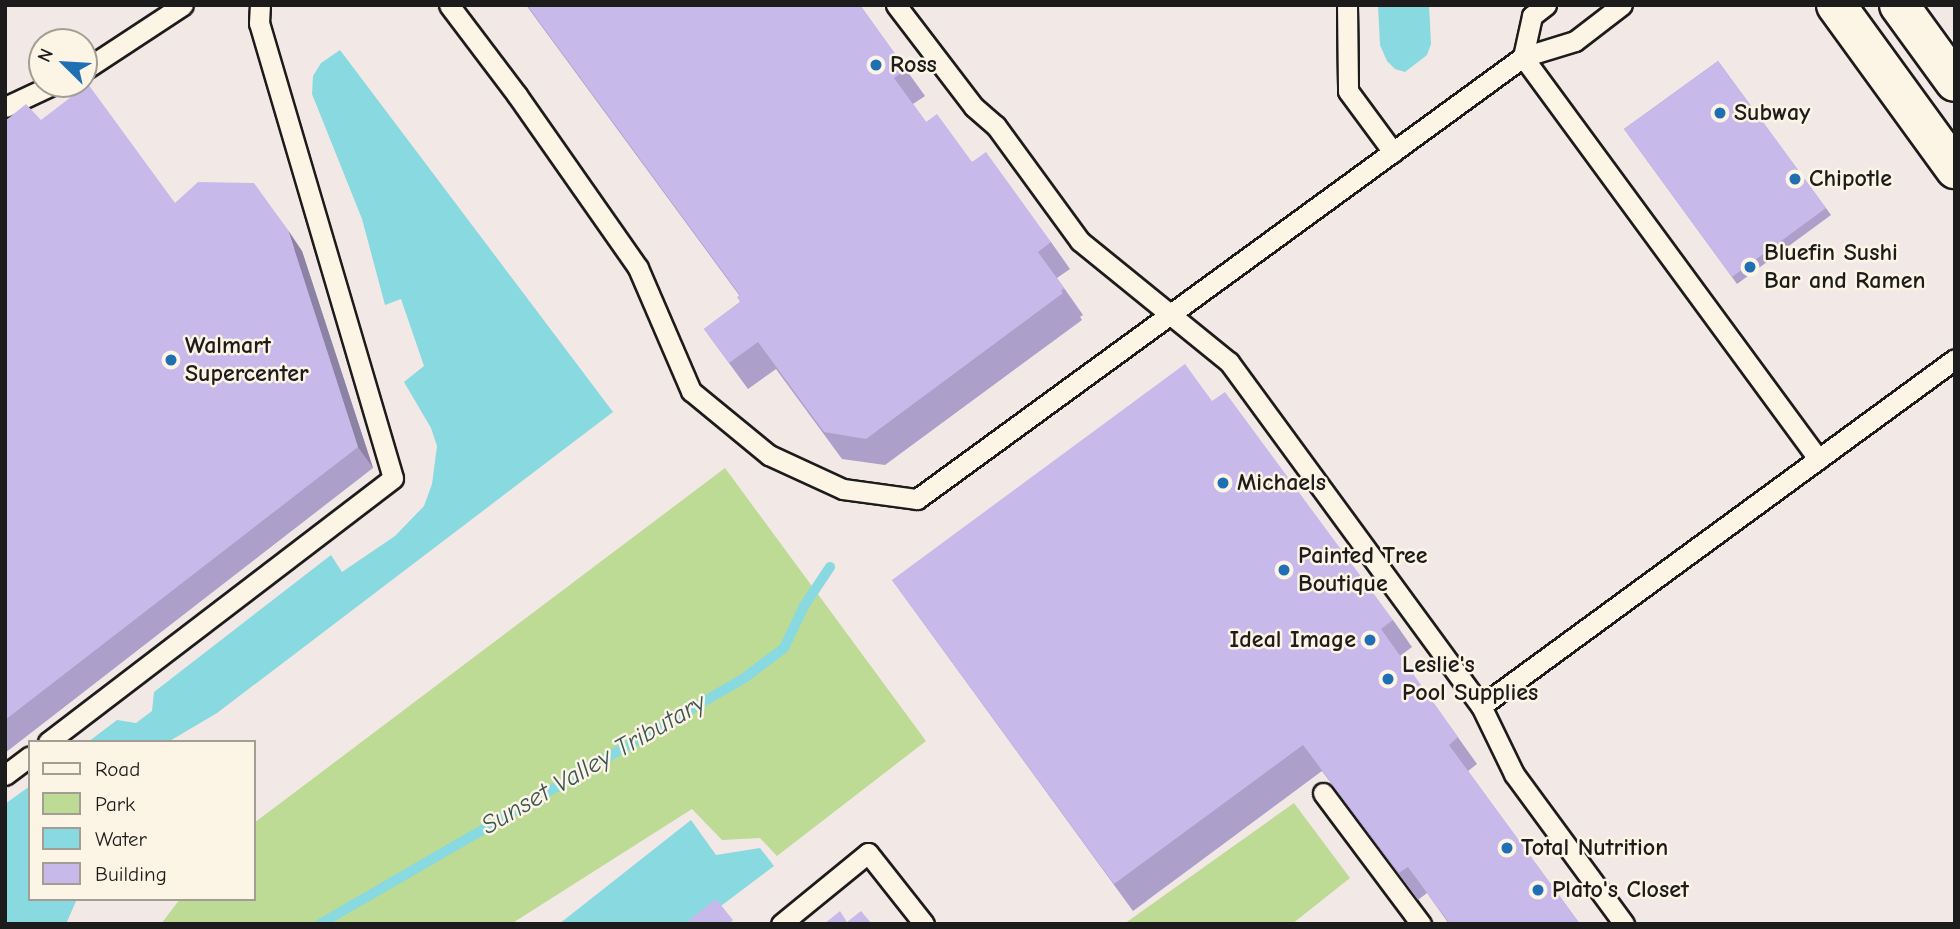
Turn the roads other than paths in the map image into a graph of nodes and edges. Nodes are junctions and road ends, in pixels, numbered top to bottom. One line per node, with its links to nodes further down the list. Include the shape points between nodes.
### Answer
1 (183, 5): 11 (lane)
2 (260, 5): 21 (lane, via 259,23 393,478)
3 (449, 5): 17 (lane, via 638,268 691,391 769,455 843,489 917,499)
4 (896, 5): 17 (lane, via 974,107 996,125 1080,241)
5 (1347, 5): 15 (lane, via 1348,91)
6 (1546, 5): 10 (lane, via 1532,16)
7 (1622, 5): 10 (lane, via 1575,41)
8 (1836, 5): 16 (main road)
9 (1899, 5): 12 (main road)
10 (1523, 57): 15 (lane); 19 (lane)
11 (98, 61)
12 (1955, 82)
13 (28, 96): 14 (lane)
14 (5, 107)
15 (1394, 152): 17 (lane)
16 (1955, 169)
17 (1169, 316): 20 (lane, via 1229,362)
18 (1955, 359): 19 (lane)
19 (1818, 459): 20 (lane)
20 (1481, 706): 28 (lane, via 1514,774)
21 (51, 740)
22 (28, 758): 23 (lane)
23 (5, 775)
24 (1323, 793): 27 (lane)
25 (781, 924): 26 (lane, via 868,853)
26 (925, 924)
27 (1422, 924)
28 (1624, 924)

